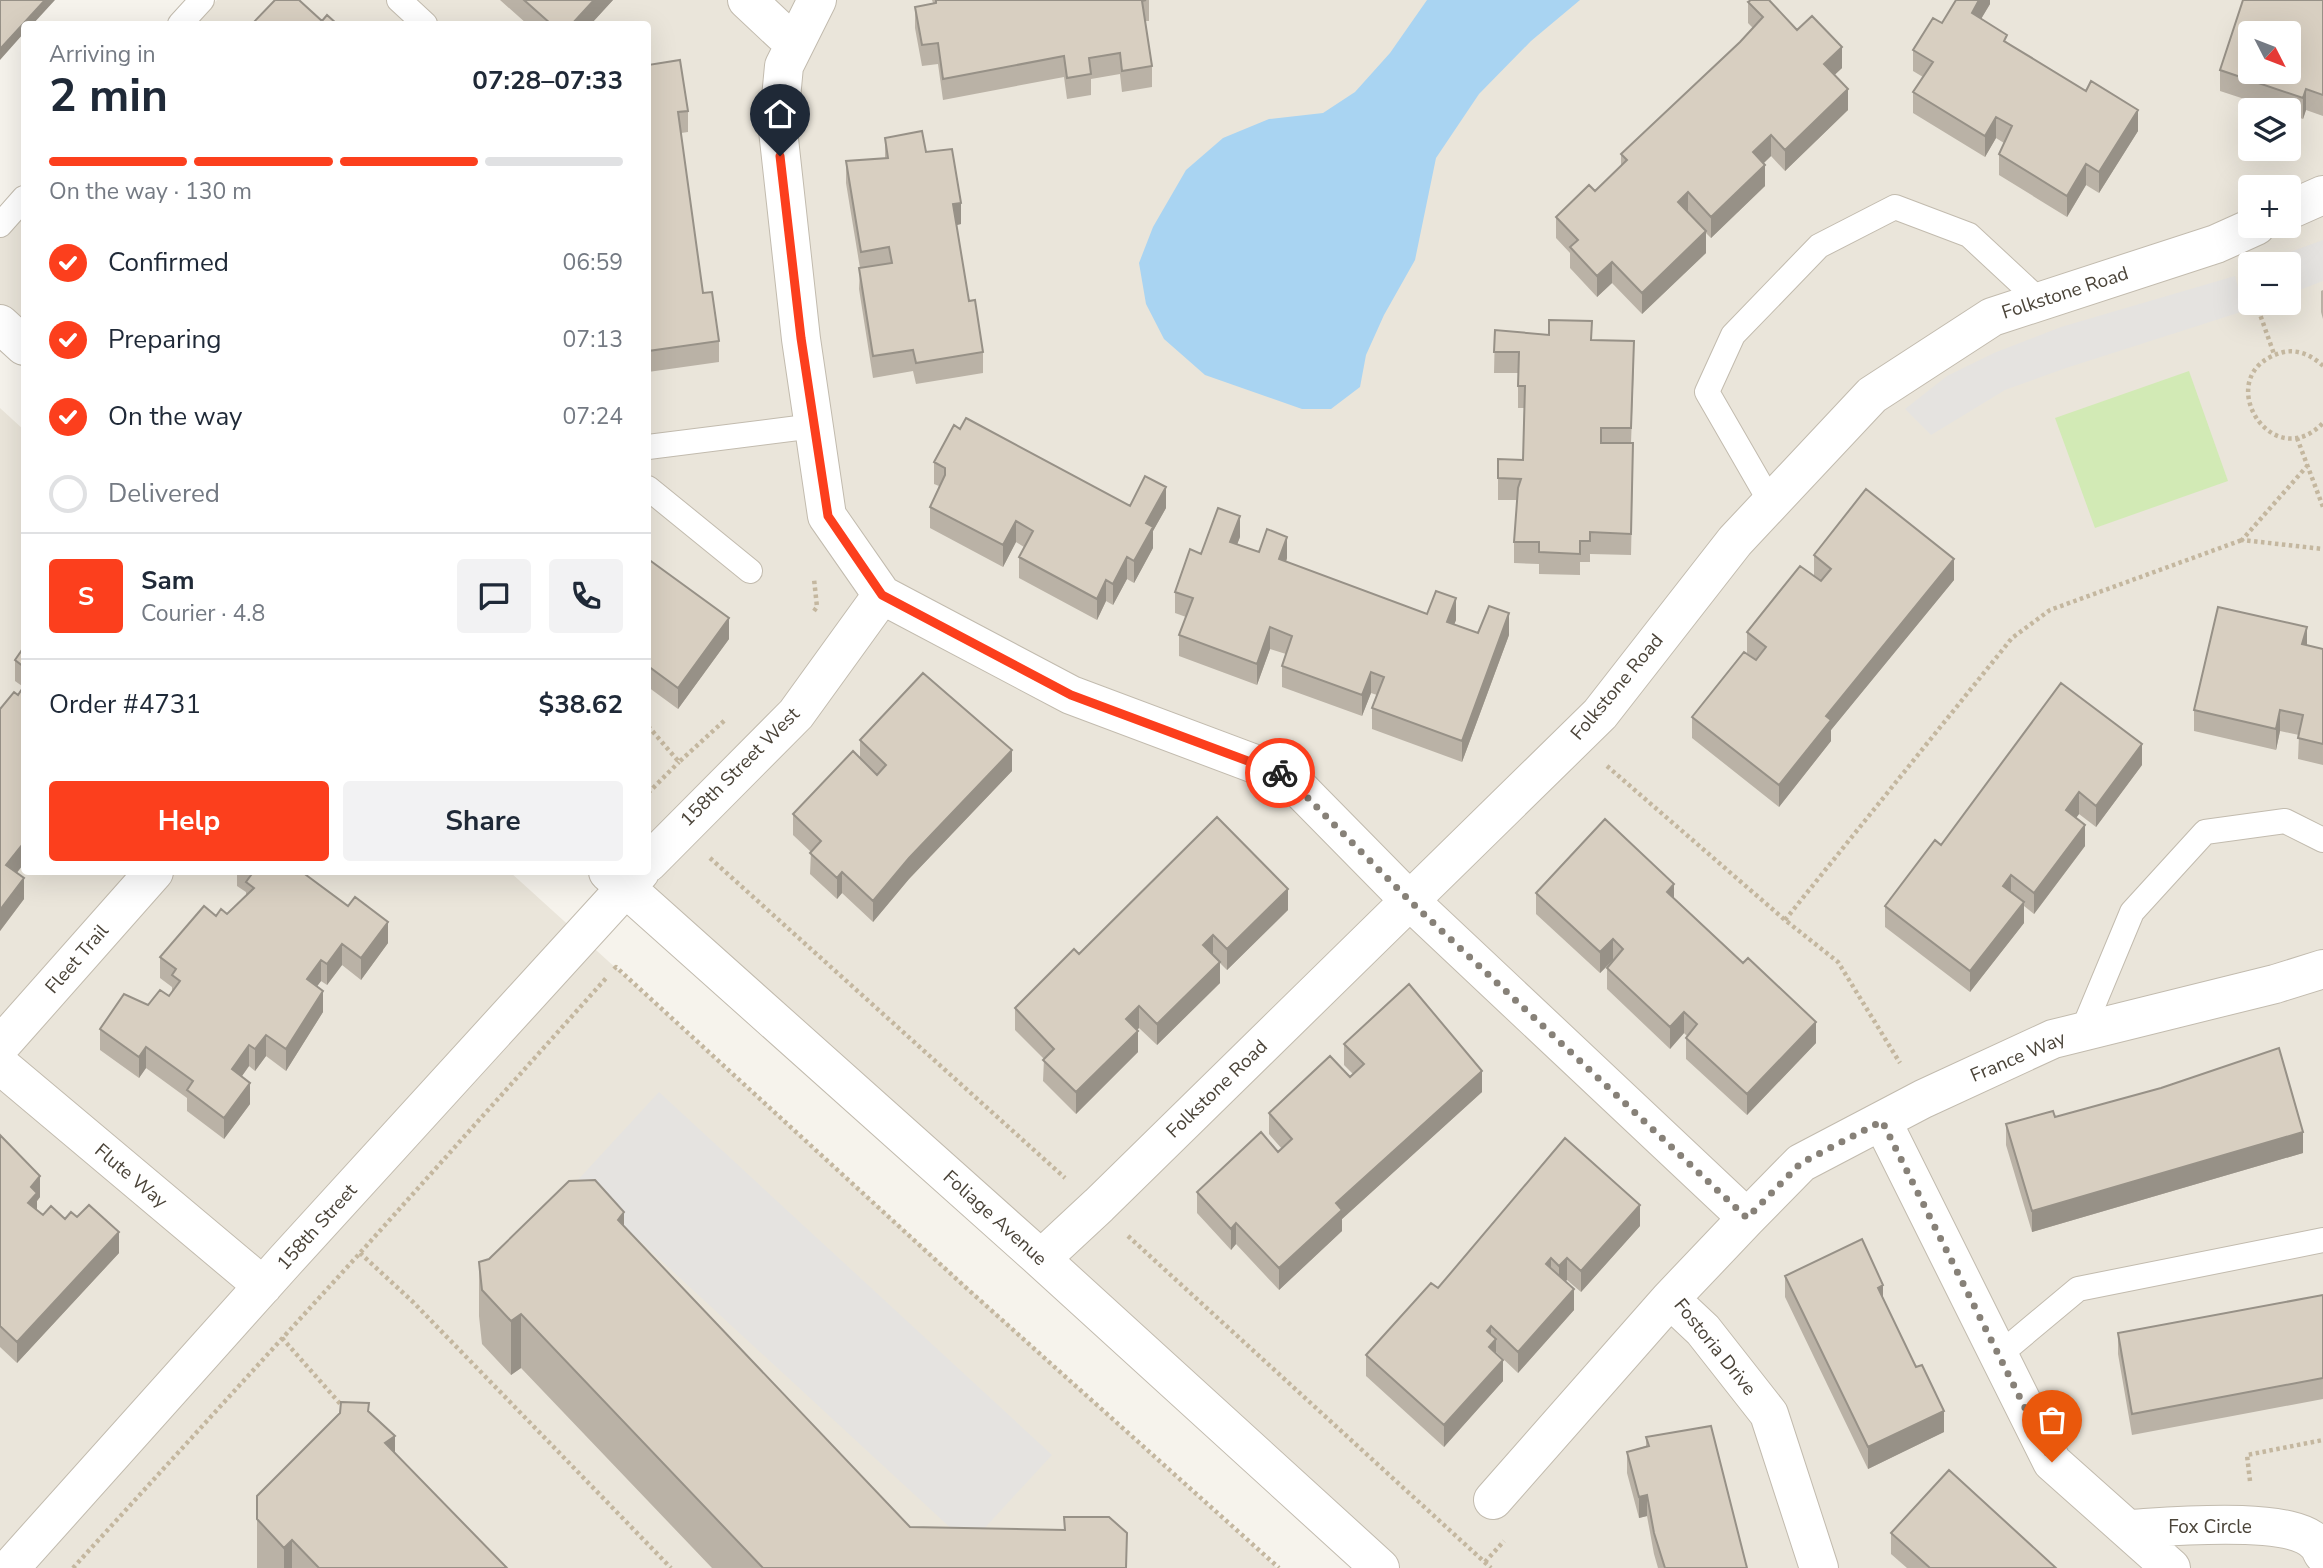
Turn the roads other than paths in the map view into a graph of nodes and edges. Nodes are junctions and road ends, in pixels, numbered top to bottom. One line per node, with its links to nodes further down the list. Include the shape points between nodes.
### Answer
1 (202, 0): 5 (lane)
2 (398, 0): 6 (lane)
3 (747, 0): 7 (street)
4 (817, 0): 7 (street)
5 (183, 21)
6 (422, 21)
7 (794, 44): 16 (street, via 784,66 778,130)
8 (2323, 195): 10 (street)
9 (21, 201): 11 (lane)
10 (2301, 205)
11 (0, 225)
12 (2238, 234): 13 (street, Folkstone Road)
13 (2040, 301): 19 (street, Folkstone Road, via 1992,317 1872,395); 19 (lane, via 1969,235 1895,207 1819,246 1733,335 1707,392)
14 (0, 324): 15 (street)
15 (21, 343)
16 (814, 426): 17 (lane); 21 (street, via 828,516)
17 (651, 447)
18 (651, 490): 20 (lane)
19 (1771, 503): 27 (street, Folkstone Road, via 1735,541 1600,714)
20 (750, 571)
21 (882, 595): 23 (street, 158th Street West, via 796,714); 27 (street, via 1071,695 1286,776)
22 (2323, 840): 29 (lane, via 2286,821 2205,832 2132,912)
23 (651, 853)
24 (151, 875): 30 (street, Fleet Trail)
25 (628, 875): 36 (street, 158th Street)
26 (632, 875): 35 (street, Foliage Avenue)
27 (1410, 901): 33 (street); 35 (street, Folkstone Road)
28 (2323, 969): 29 (street, France Way)
29 (2082, 1032): 32 (street, France Way, via 2053,1039)
30 (0, 1046)
31 (0, 1065): 36 (street, Flute Way)
32 (1882, 1121): 33 (street, France Way, via 1801,1163); 38 (street, Fox Circle)
33 (1747, 1218): 37 (street, Fostoria Drive)
34 (2323, 1240): 38 (lane, via 2078,1289)
35 (1041, 1259): 43 (street, Foliage Avenue)
36 (263, 1286): 42 (street, 158th Street)
37 (1670, 1298): 39 (street); 44 (street, Fostoria Drive, via 1703,1331 1769,1414)
38 (1999, 1355): 40 (street, Fox Circle, via 2052,1462)
39 (1493, 1500)
40 (2128, 1529): 41 (street, Fox Circle, via 2232,1523 2292,1530 2317,1543); 45 (street, Fox Circle)
41 (2323, 1554)
42 (10, 1568)
43 (1380, 1568)
44 (1819, 1568)
45 (2171, 1568)

